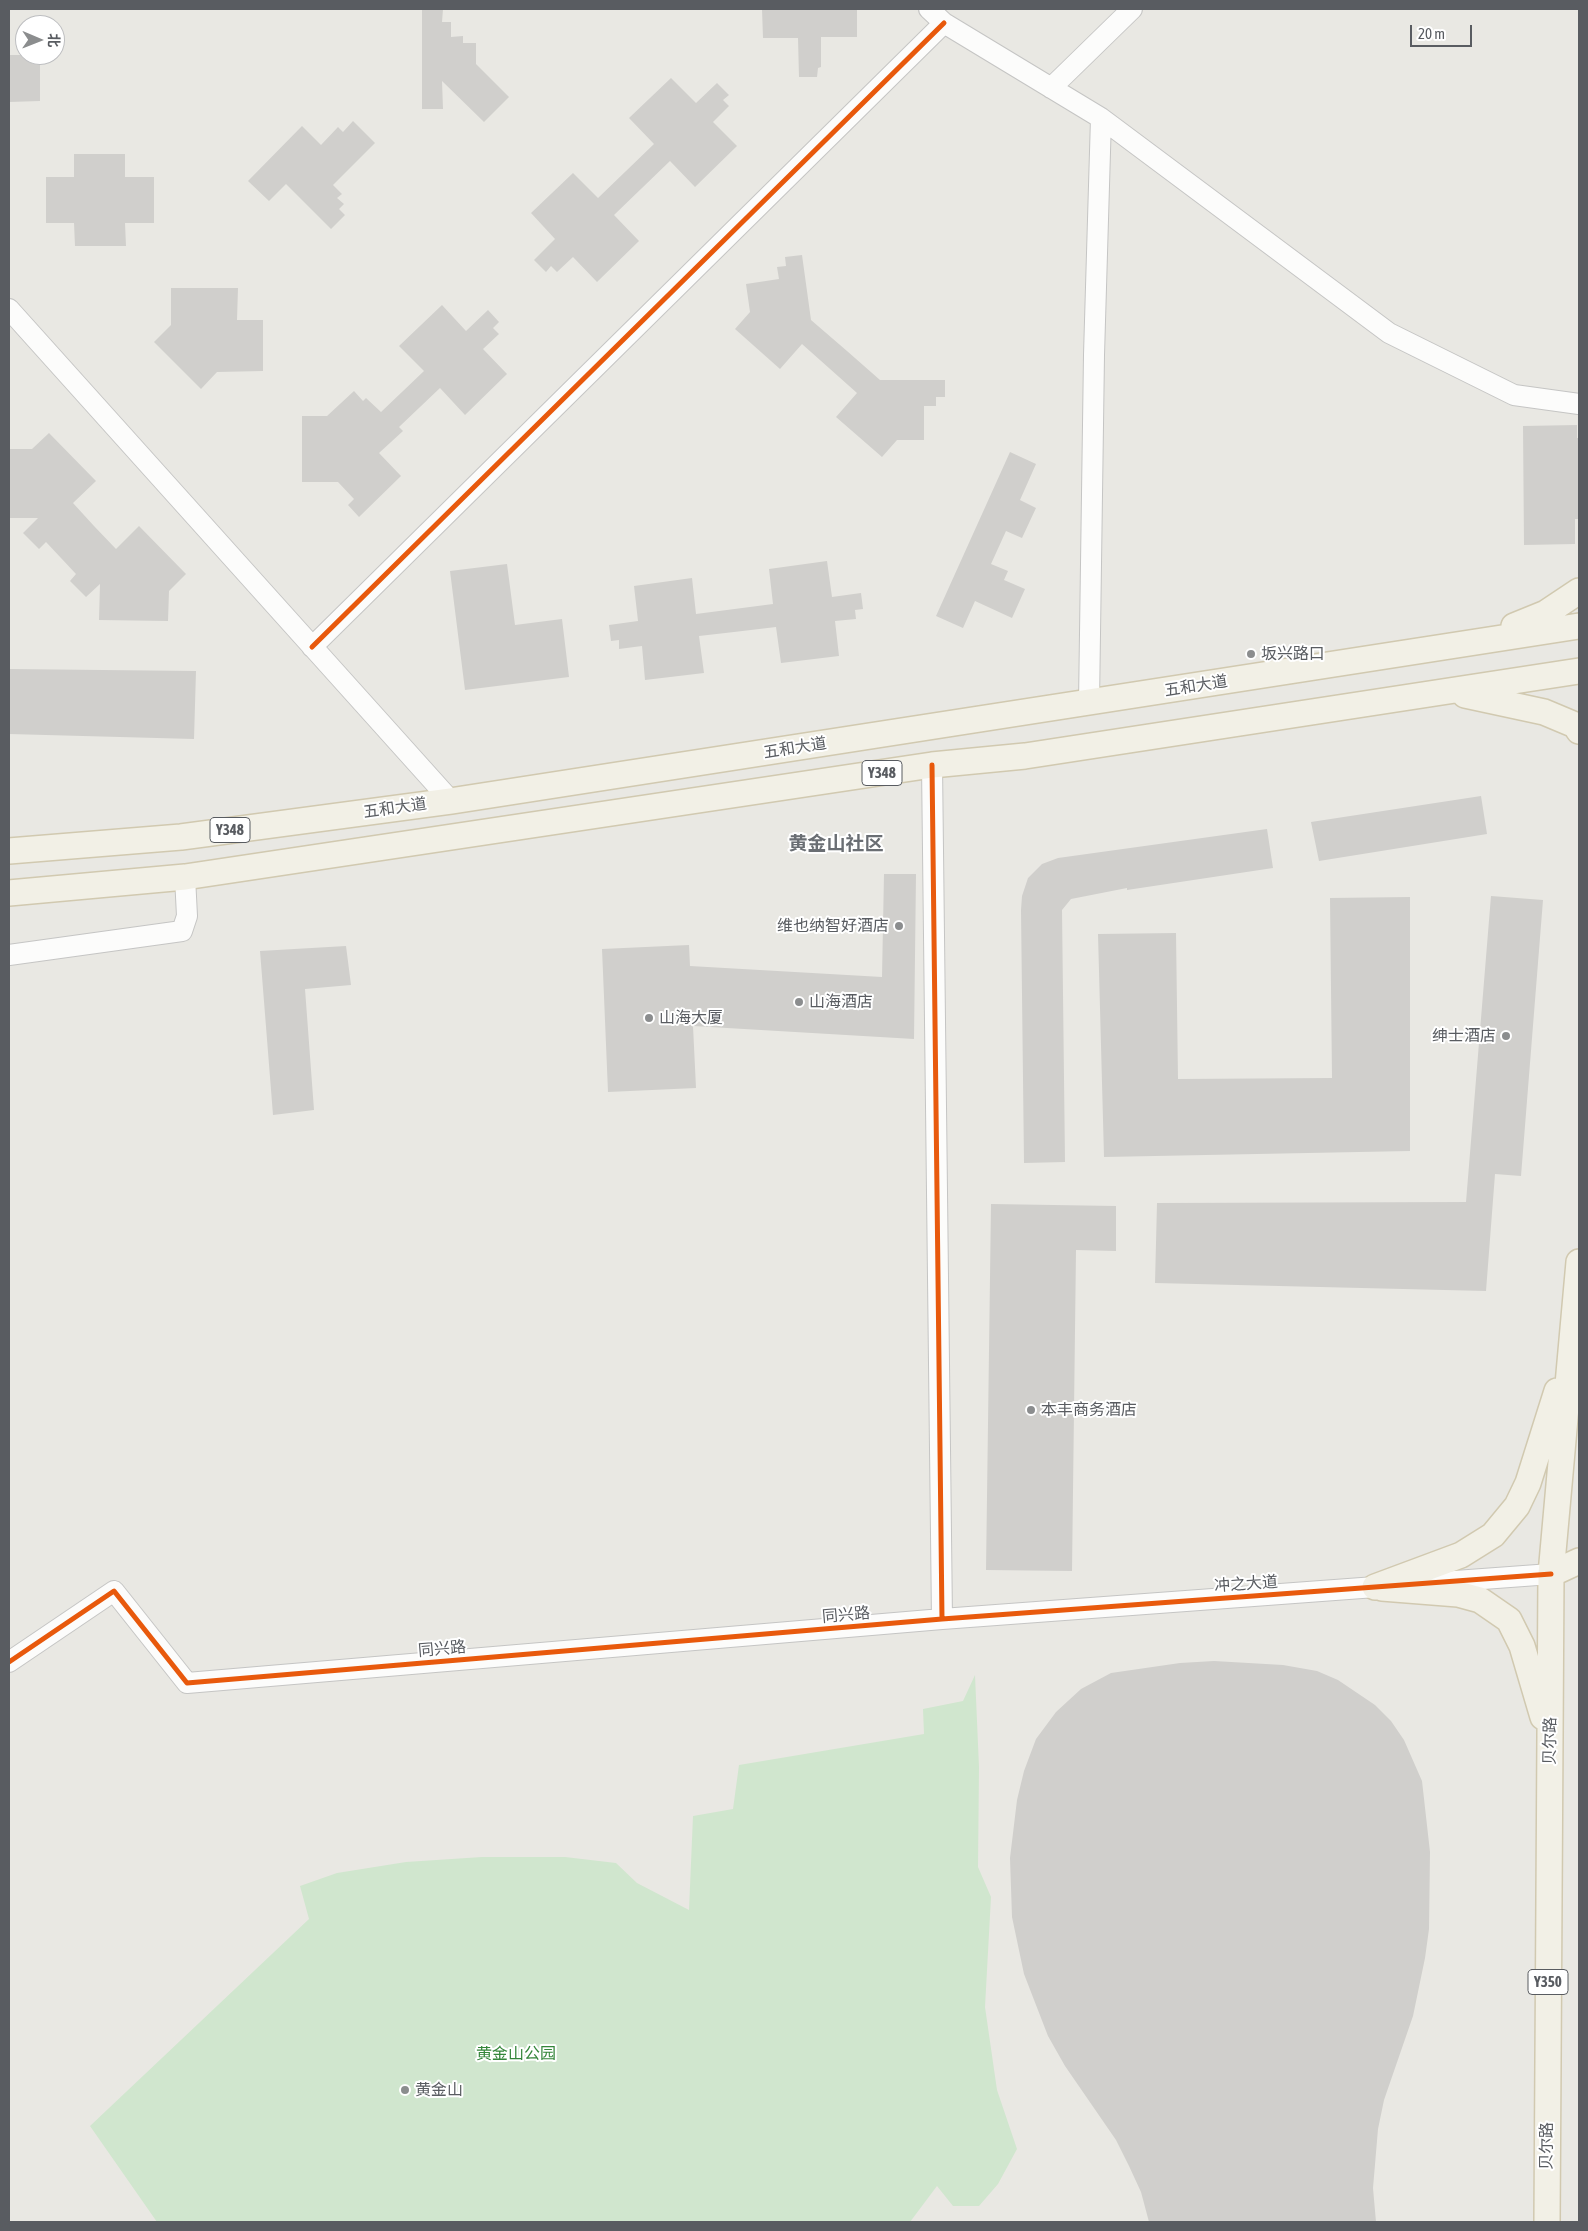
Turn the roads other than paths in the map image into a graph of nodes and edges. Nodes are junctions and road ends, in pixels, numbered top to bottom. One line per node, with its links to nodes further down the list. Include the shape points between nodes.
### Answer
1 (929, 9): 3 (street)
2 (1132, 9): 4 (street)
3 (944, 24): 4 (street); 11 (street)
4 (1051, 88): 5 (street)
5 (1101, 118): 7 (street, via 1389,333 1514,395); 14 (street)
6 (9, 309): 11 (street)
7 (1579, 404)
8 (1579, 591): 10 (main road, via 1546,614)
9 (1579, 626): 10 (main road, 五和大道 / Y348)
10 (1464, 645): 14 (main road, 五和大道 / Y348)
11 (312, 647): 17 (street)
12 (1579, 671): 13 (main road, Y348)
13 (1446, 692): 15 (main road, via 1525,706 1575,725); 16 (main road, Y348, via 1025,756)
14 (1089, 703): 17 (main road, 五和大道 / Y348)
15 (1579, 731)
16 (932, 765): 19 (main road, Y348); 28 (street)
17 (450, 801): 18 (main road, 五和大道 / Y348, via 181,837)
18 (9, 851)
19 (185, 877): 20 (main road, Y348); 21 (street, via 186,916 182,931)
20 (9, 893)
21 (9, 955)
22 (1579, 1262): 23 (main road, 贝尔路 / Y350)
23 (1571, 1348): 25 (main road, 贝尔路 / Y350); 27 (main road, via 1528,1483 1517,1506 1493,1535 1461,1555)
24 (1579, 1561): 25 (main road, 冲之大道)
25 (1551, 1574): 26 (main road, 冲之大道); 27 (street, 冲之大道); 30 (main road, 贝尔路 / Y350)
26 (1579, 1576)
27 (1376, 1587): 28 (street, 冲之大道); 30 (main road, via 1458,1594 1480,1600 1509,1620 1522,1646)
28 (942, 1619): 29 (street, 同兴路, via 188,1683 114,1591)
29 (9, 1662)
30 (1550, 1741): 31 (main road, 贝尔路 / Y350)
31 (1547, 2222)

